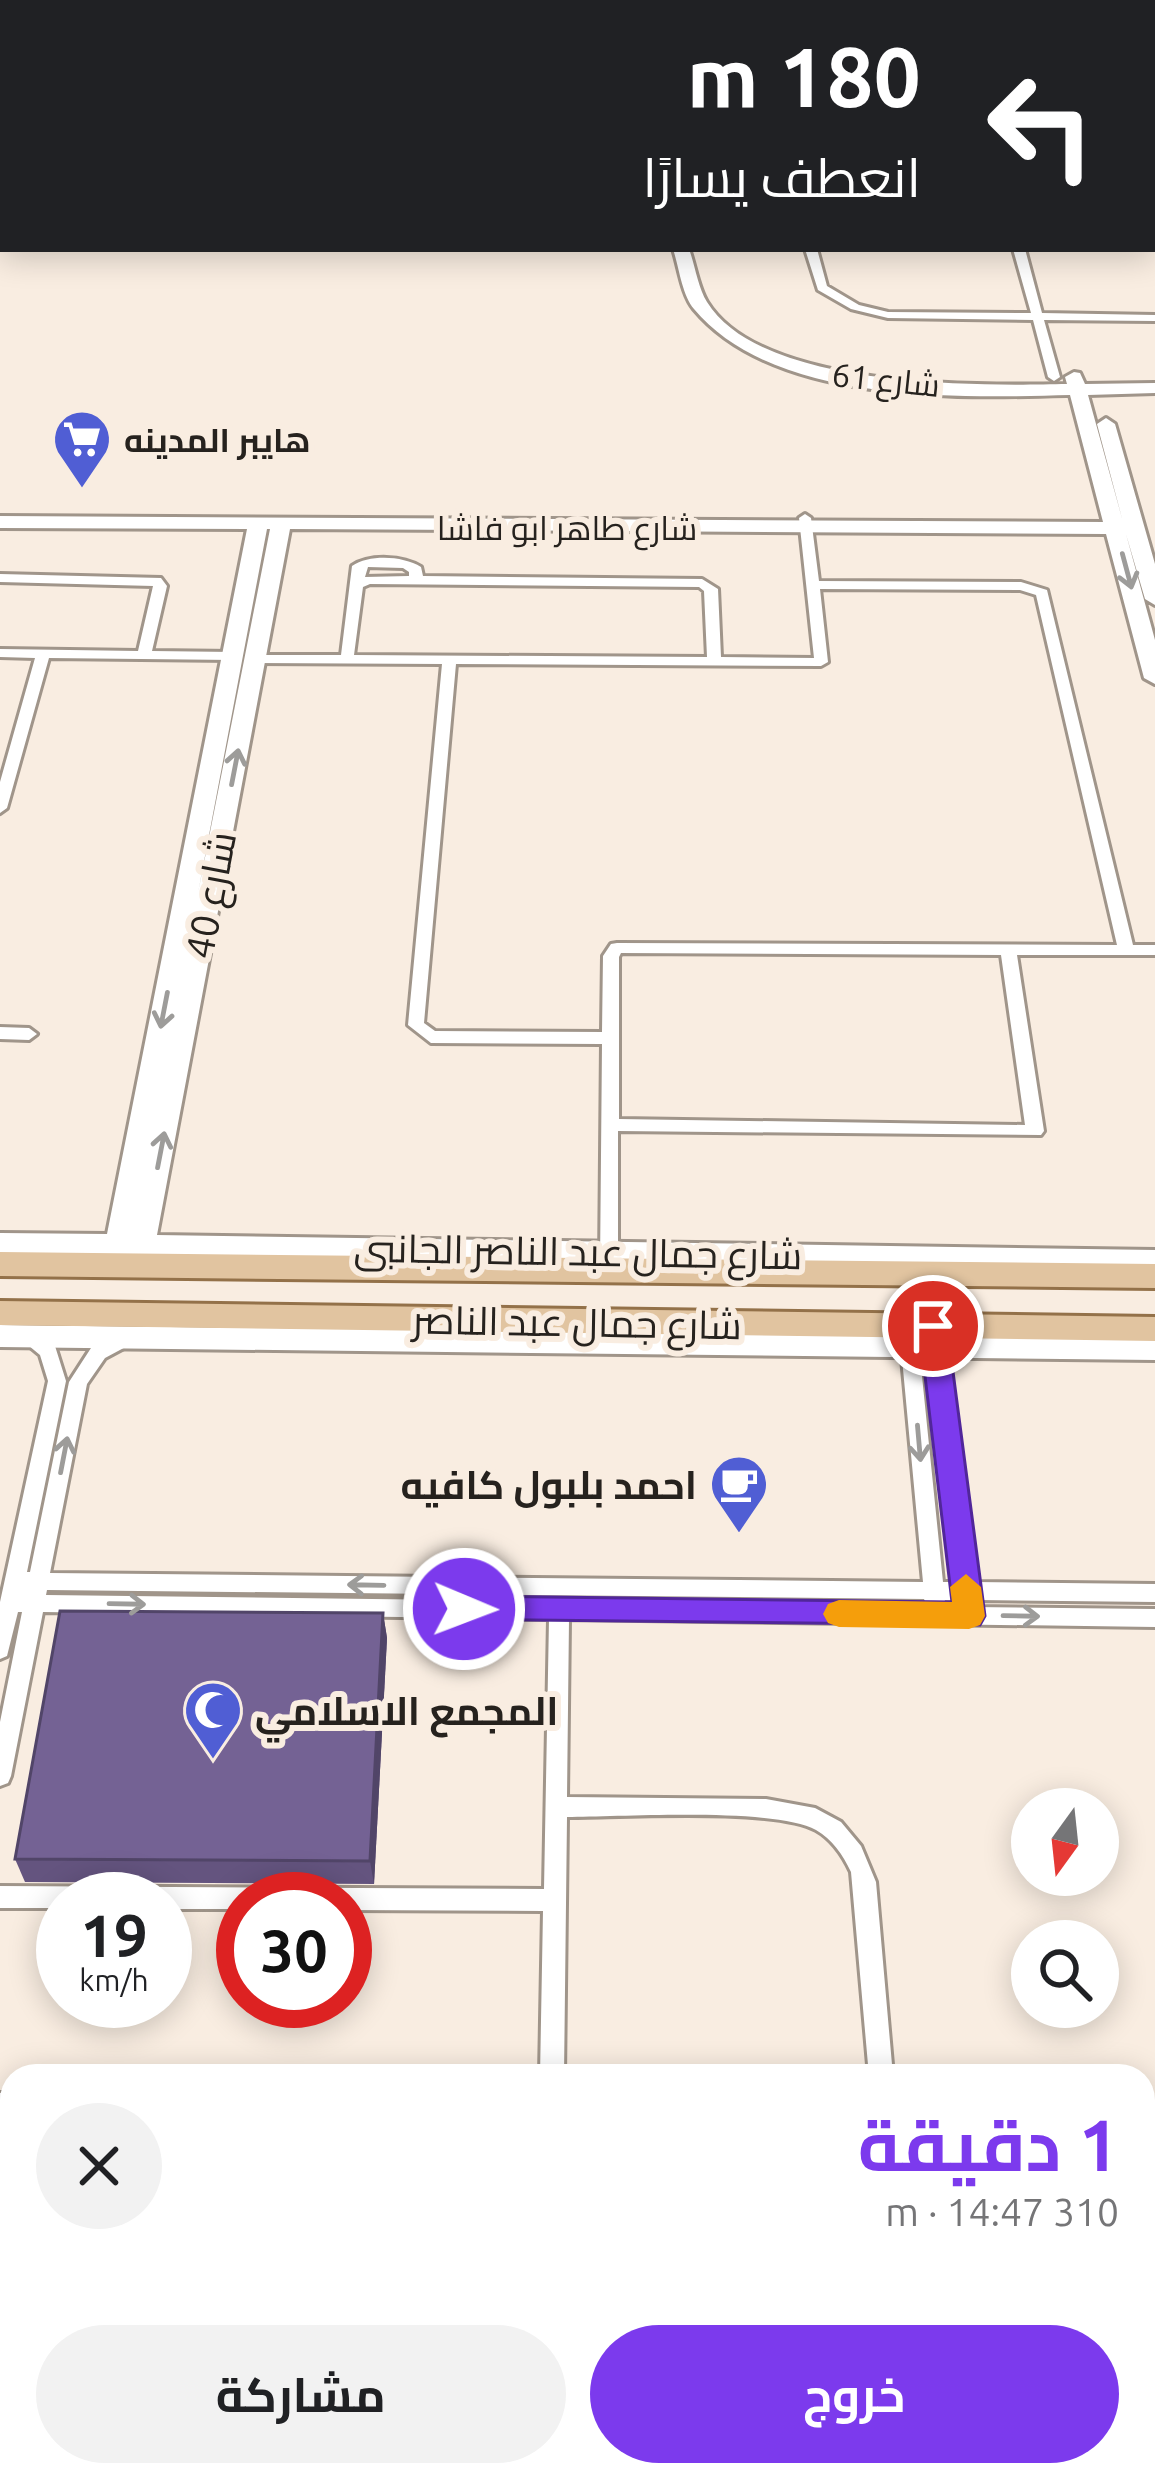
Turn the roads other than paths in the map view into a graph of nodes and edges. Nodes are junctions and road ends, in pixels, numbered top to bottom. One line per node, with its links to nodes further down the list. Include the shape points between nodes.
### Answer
1 (812, 252): 4 (street, via 822,287 855,308)
2 (1020, 252): 4 (street)
3 (689, 258): 7 (street, شارع 61, via 694,303 715,326 805,369 909,386)
4 (1038, 317): 5 (street); 7 (street)
5 (1155, 318)
6 (1155, 377): 7 (street, شارع 61)
7 (1076, 382): 8 (street, شارع 61); 13 (street)
8 (1155, 388)
9 (0, 511): 11 (street, شارع طاهر ابو فاشا)
10 (0, 522): 12 (street, شارع طاهر ابو فاشا)
11 (806, 523): 12 (street, شارع طاهر ابو فاشا); 13 (street, شارع طاهر ابو فاشا); 15 (street)
12 (270, 524): 20 (street, شارع 40)
13 (1124, 524): 16 (street); 24 (street, one-way to 24)
14 (0, 578): 19 (street, via 159,582)
15 (814, 585): 23 (street, via 822,661); 27 (street, via 1021,586 1042,593)
16 (1155, 598)
17 (0, 653): 18 (street)
18 (43, 654): 19 (street); 25 (street)
19 (144, 655): 20 (street)
20 (244, 657): 21 (street); 34 (street, شارع 40)
21 (347, 659): 22 (street); 23 (street, via 357,585 416,580 705,584)
22 (449, 660): 23 (street); 31 (street, via 416,1025 431,1037)
23 (714, 662)
24 (1155, 678)
25 (0, 808)
26 (1008, 949): 27 (street); 31 (street, via 629,944 611,956); 32 (street, via 1035,1131)
27 (1126, 950): 28 (street)
28 (1155, 950)
29 (0, 1033): 30 (street)
30 (28, 1034)
31 (611, 1039): 32 (street)
32 (610, 1126): 35 (street)
33 (0, 1244): 34 (street, شارع جمال عبد الناصر الجانبى)
34 (128, 1255): 35 (street, شارع جمال عبد الناصر الجانبى); 37 (main road, شارع جمال عبد الناصر); 38 (main road, شارع جمال عبد الناصر)
35 (609, 1260): 36 (street, شارع جمال عبد الناصر الجانبى); 39 (main road, شارع جمال عبد الناصر); 40 (main road, شارع جمال عبد الناصر)
36 (1155, 1260)
37 (0, 1264)
38 (356, 1268): 39 (main road, شارع جمال عبد الناصر); 43 (main road, via 416,1291 410,1307)
39 (497, 1268): 42 (main road, via 459,1285 453,1301)
40 (1155, 1276)
41 (0, 1313): 43 (main road, شارع جمال عبد الناصر)
42 (522, 1322): 43 (main road, شارع جمال عبد الناصر); 46 (main road, شارع جمال عبد الناصر)
43 (356, 1327): 46 (street); 47 (street)
44 (1155, 1329): 46 (main road, شارع جمال عبد الناصر)
45 (13, 1336): 47 (street); 54 (street, via 48,1351 57,1382)
46 (922, 1336): 48 (street); 49 (street, one-way to 49); 50 (street)
47 (126, 1338): 55 (street, one-way to 47, via 81,1374)
48 (1155, 1349)
49 (931, 1564): 50 (street); 52 (street)
50 (963, 1564): 53 (street)
51 (465, 1586): 52 (street); 55 (street, one-way to 55); 57 (street)
52 (934, 1591): 53 (street); 59 (street)
53 (966, 1591): 56 (street); 60 (street)
54 (12, 1592): 55 (street); 62 (street)
55 (36, 1592): 57 (street, one-way to 57); 63 (street)
56 (1155, 1593)
57 (464, 1609): 58 (street)
58 (559, 1610): 59 (street); 64 (street)
59 (936, 1615): 60 (street)
60 (969, 1616): 61 (street, one-way to 61)
61 (1155, 1618)
62 (0, 1650)
63 (0, 1776)
64 (556, 1807): 66 (street); 68 (street, via 791,1810 829,1826 865,1882)
65 (0, 1897): 66 (street)
66 (554, 1900): 67 (street)
67 (552, 2064)
68 (879, 2064)

